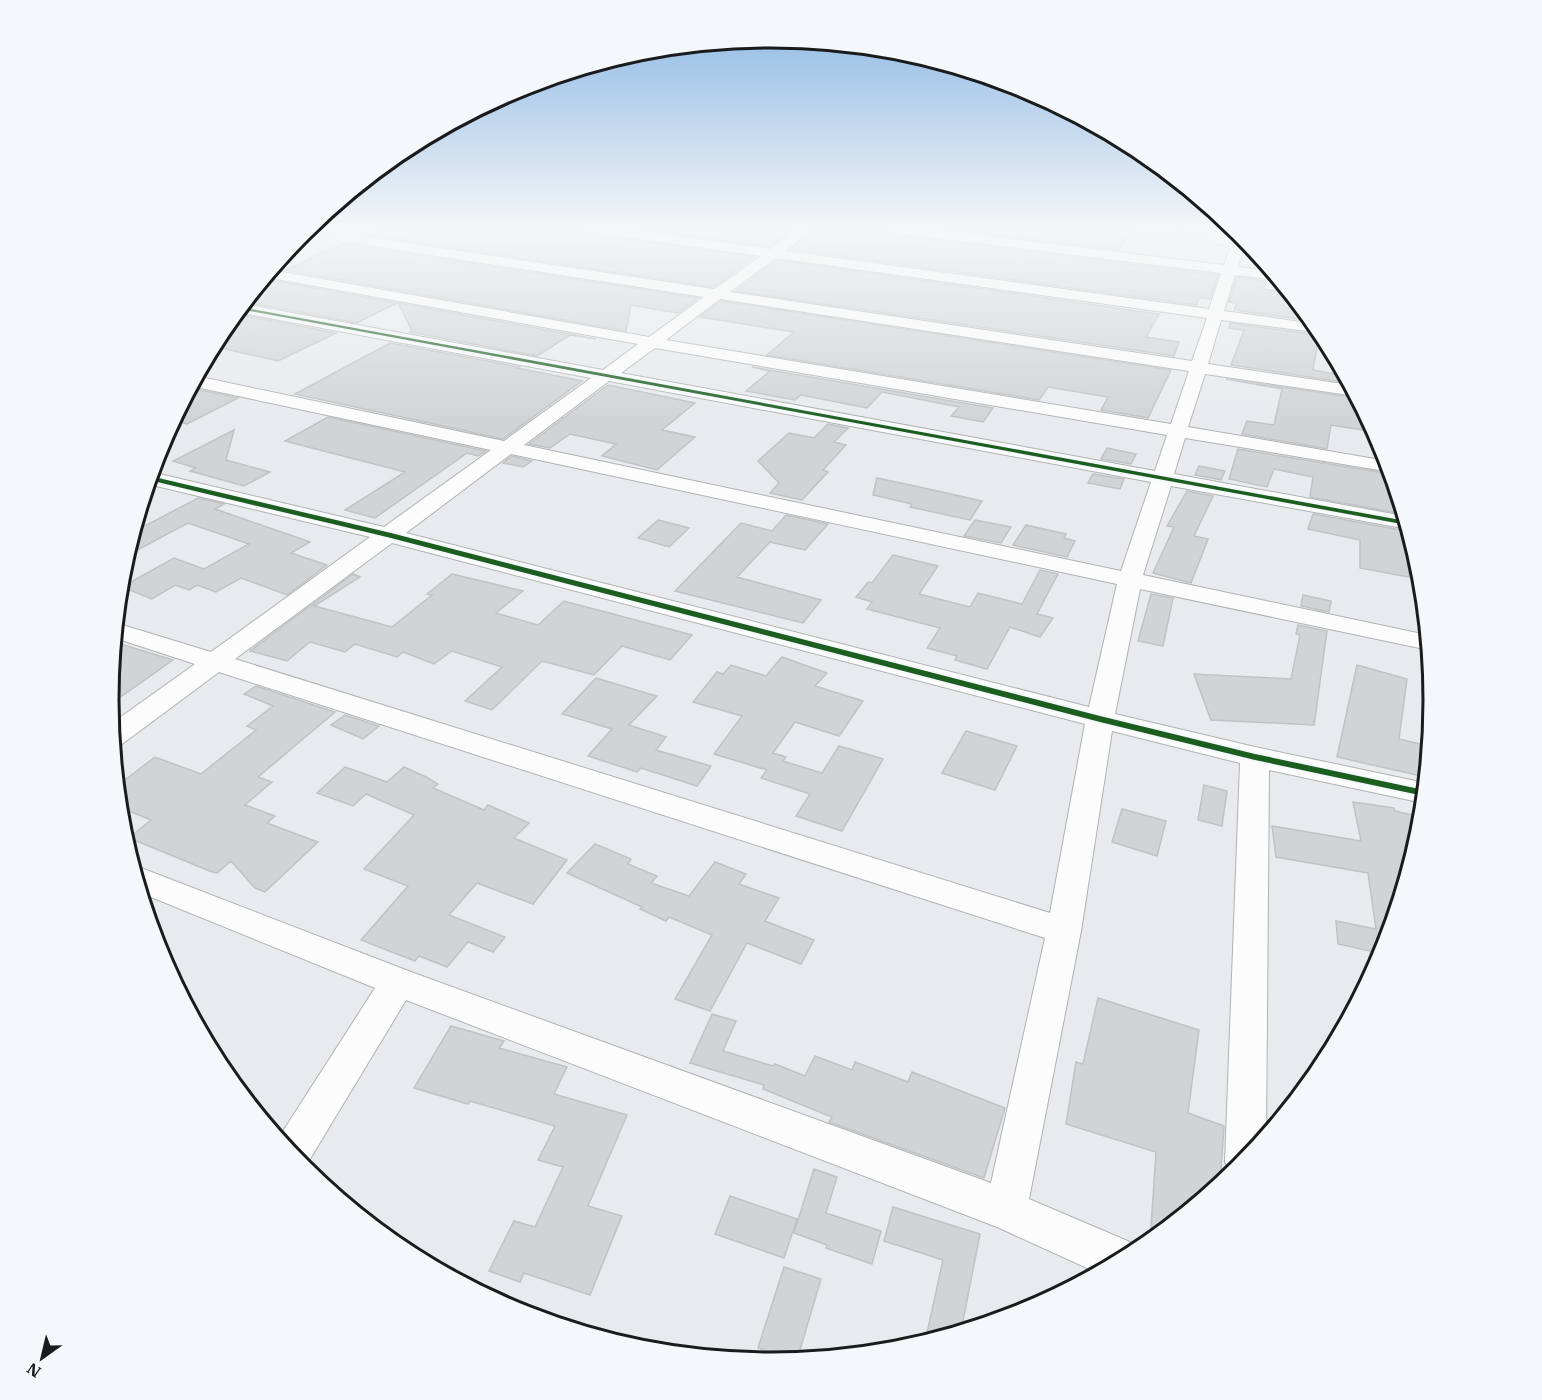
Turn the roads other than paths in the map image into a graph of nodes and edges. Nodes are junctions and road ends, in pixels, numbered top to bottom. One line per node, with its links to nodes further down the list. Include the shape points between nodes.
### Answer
1 (371, 292): 9 (street)
2 (706, 292): 5 (street)
3 (1048, 292): 7 (street)
4 (1223, 292): 7 (street)
5 (717, 294): 9 (street); 10 (street)
6 (249, 310): 11 (street)
7 (1215, 315): 8 (street); 10 (street)
8 (1306, 328)
9 (651, 342): 11 (street); 14 (street)
10 (1199, 367): 13 (street); 14 (street)
11 (604, 377): 15 (street); 17 (street)
12 (201, 383): 15 (street)
13 (1344, 390)
14 (1178, 432): 16 (street); 17 (street)
15 (507, 448): 20 (street); 21 (street)
16 (1379, 465)
17 (1164, 477): 19 (street); 21 (street)
18 (158, 480): 20 (street)
19 (1398, 521)
20 (388, 535): 24 (street); 25 (street)
21 (1130, 580): 23 (street); 25 (street)
22 (123, 632): 24 (street)
23 (1420, 641)
24 (216, 661): 26 (street); 30 (street)
25 (1100, 719): 27 (street); 30 (street)
26 (120, 731)
27 (1255, 757): 28 (street); 33 (street)
28 (1416, 791)
29 (145, 882): 31 (street)
30 (1064, 931): 34 (street)
31 (398, 982): 32 (street); 34 (street)
32 (296, 1146)
33 (1245, 1147)
34 (1006, 1210): 35 (street)
35 (1111, 1256)

